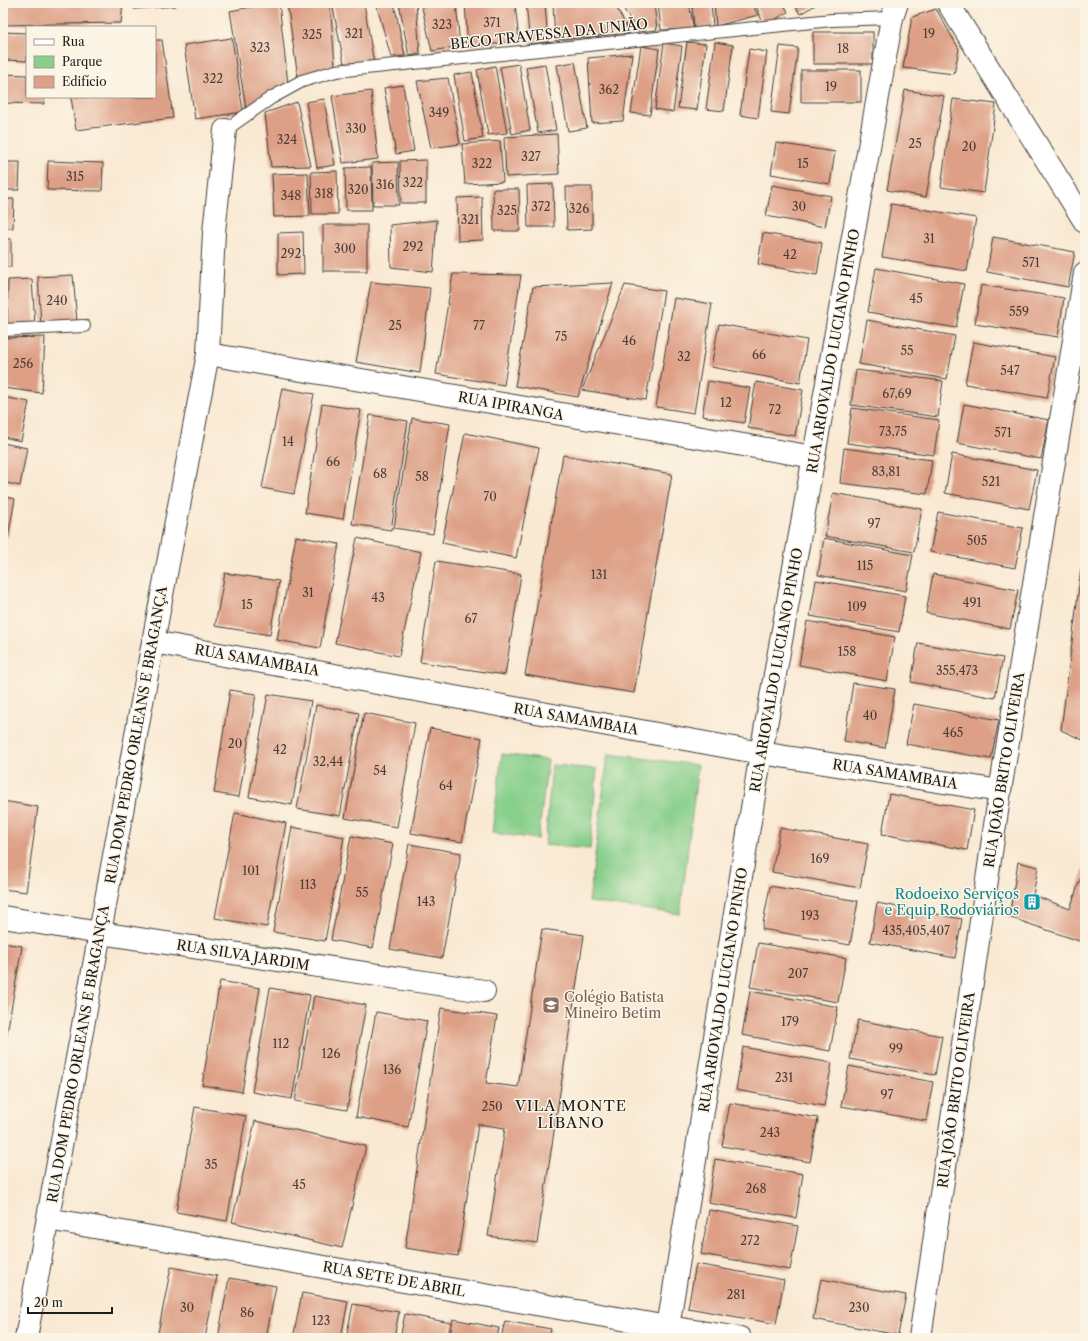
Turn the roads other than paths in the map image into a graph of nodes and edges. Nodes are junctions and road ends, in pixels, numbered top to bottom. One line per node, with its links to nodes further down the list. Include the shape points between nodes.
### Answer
1 (948, 3): 4 (street)
2 (895, 11): 3 (lane, BECO TRAVESSA DA UNIÃO, via 832,20 336,72 302,81 271,98); 9 (street, RUA ARIOVALDO LUCIANO PINHO)
3 (225, 130): 8 (street, RUA DOM PEDRO ORLEANS E BRAGANÇA, via 214,232)
4 (1085, 222)
5 (1085, 273): 12 (street, RUA JOÃO BRITO OLIVEIRA)
6 (84, 326): 7 (lane)
7 (3, 330)
8 (208, 354): 9 (street, RUA IPIRANGA); 10 (street, RUA DOM PEDRO ORLEANS E BRAGANÇA)
9 (814, 457): 11 (street, RUA ARIOVALDO LUCIANO PINHO)
10 (153, 642): 11 (street, RUA SAMAMBAIA); 14 (street, RUA DOM PEDRO ORLEANS E BRAGANÇA)
11 (761, 753): 12 (street, RUA SAMAMBAIA); 17 (street, RUA ARIOVALDO LUCIANO PINHO)
12 (1000, 791): 20 (street, RUA JOÃO BRITO OLIVEIRA)
13 (3, 917): 14 (street, RUA SILVA JARDIM)
14 (100, 933): 15 (street, RUA SILVA JARDIM); 16 (street, RUA DOM PEDRO ORLEANS E BRAGANÇA)
15 (484, 991)
16 (48, 1219): 17 (street, RUA SETE DE ABRIL); 18 (street, RUA DOM PEDRO ORLEANS E BRAGANÇA)
17 (665, 1332): 19 (street, RUA SETE DE ABRIL)
18 (26, 1338)
19 (740, 1338)
20 (920, 1338)

